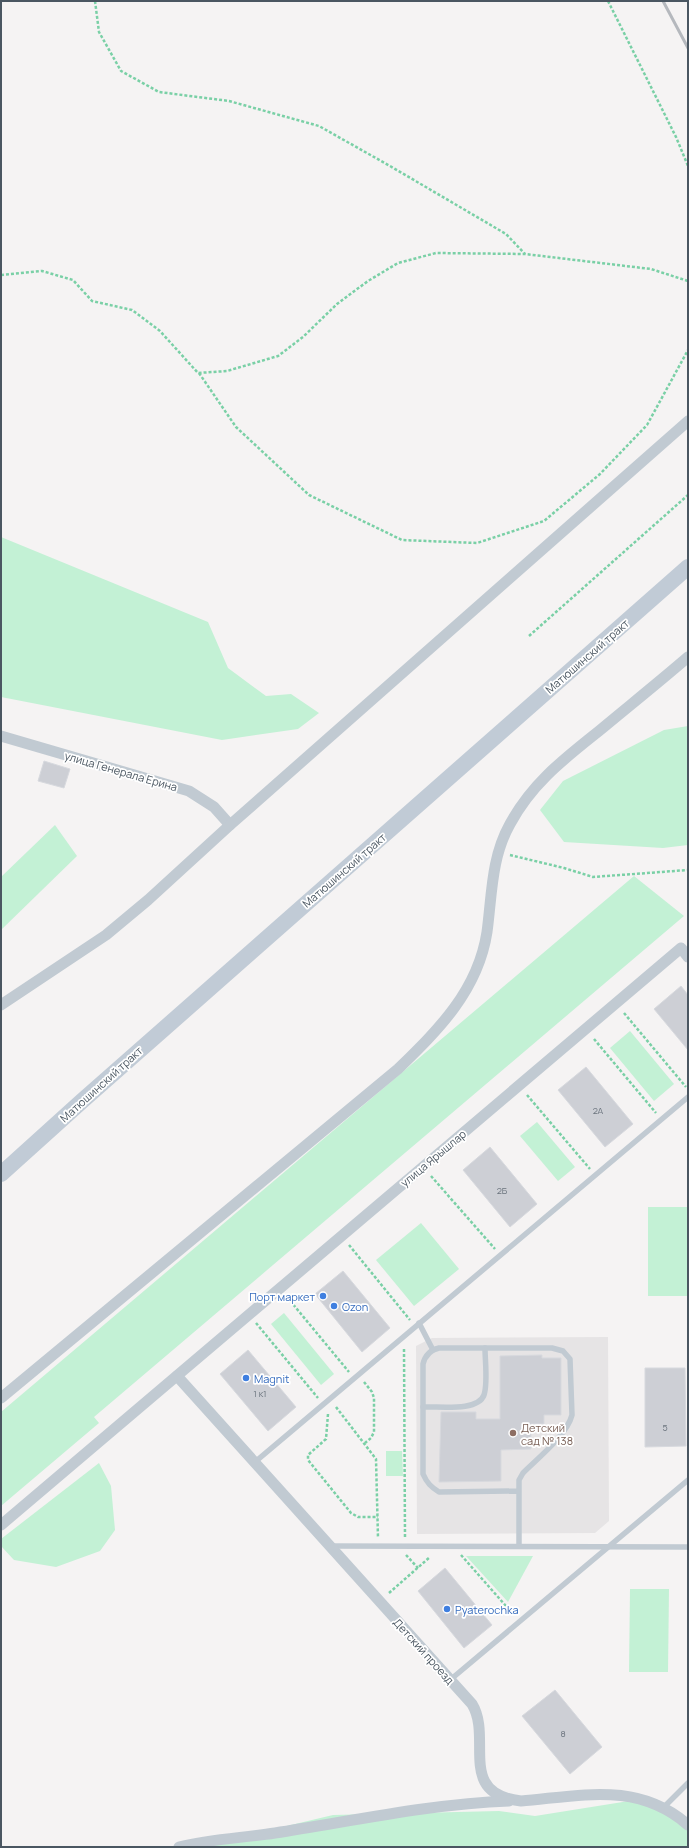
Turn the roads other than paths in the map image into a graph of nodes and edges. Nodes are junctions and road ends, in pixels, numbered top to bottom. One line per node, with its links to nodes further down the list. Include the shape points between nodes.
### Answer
1 (688, 421): 5 (street)
2 (688, 567): 9 (main road, Матюшинский тракт)
3 (688, 657): 16 (street, via 560,763 537,784 521,804 498,852 493,870 487,932 481,958 462,998 428,1040 398,1069)
4 (1, 736): 5 (street, улица Генерала Ерина, via 189,791 214,807)
5 (230, 825): 7 (street, via 106,935)
6 (684, 952): 15 (street, улица Ярышлар, via 585,1029)
7 (1, 1005)
8 (688, 1097): 12 (lane)
9 (21, 1156): 10 (street); 11 (main road, Матюшинский тракт)
10 (1, 1168)
11 (1, 1174)
12 (418, 1325): 14 (lane); 18 (lane)
13 (485, 1348): 14 (lane); 17 (lane, via 485,1390 480,1400 470,1406); 20 (lane, via 552,1348 566,1354 571,1362 570,1421 565,1430 523,1473)
14 (433, 1350): 17 (lane, via 423,1364)
15 (177, 1376): 18 (street, Детский проезд); 21 (street, улица Ярышлар)
16 (1, 1398)
17 (423, 1407): 20 (lane, via 423,1474 432,1488 439,1492)
18 (255, 1462): 22 (street, Детский проезд)
19 (688, 1480): 24 (lane)
20 (519, 1492): 23 (lane)
21 (1, 1525)
22 (330, 1546): 23 (lane); 26 (street, Детский проезд)
23 (519, 1546): 24 (lane)
24 (610, 1546): 25 (lane); 26 (lane)
25 (688, 1547)
26 (450, 1680): 28 (street, Детский проезд, via 472,1704 476,1713 481,1773 486,1784 496,1793 509,1799)
27 (688, 1783): 29 (lane)
28 (521, 1800): 29 (street, Детский проезд, via 611,1794 641,1798); 31 (street, via 466,1802)
29 (664, 1807): 30 (street, Детский проезд)
30 (688, 1825)
31 (179, 1847)

